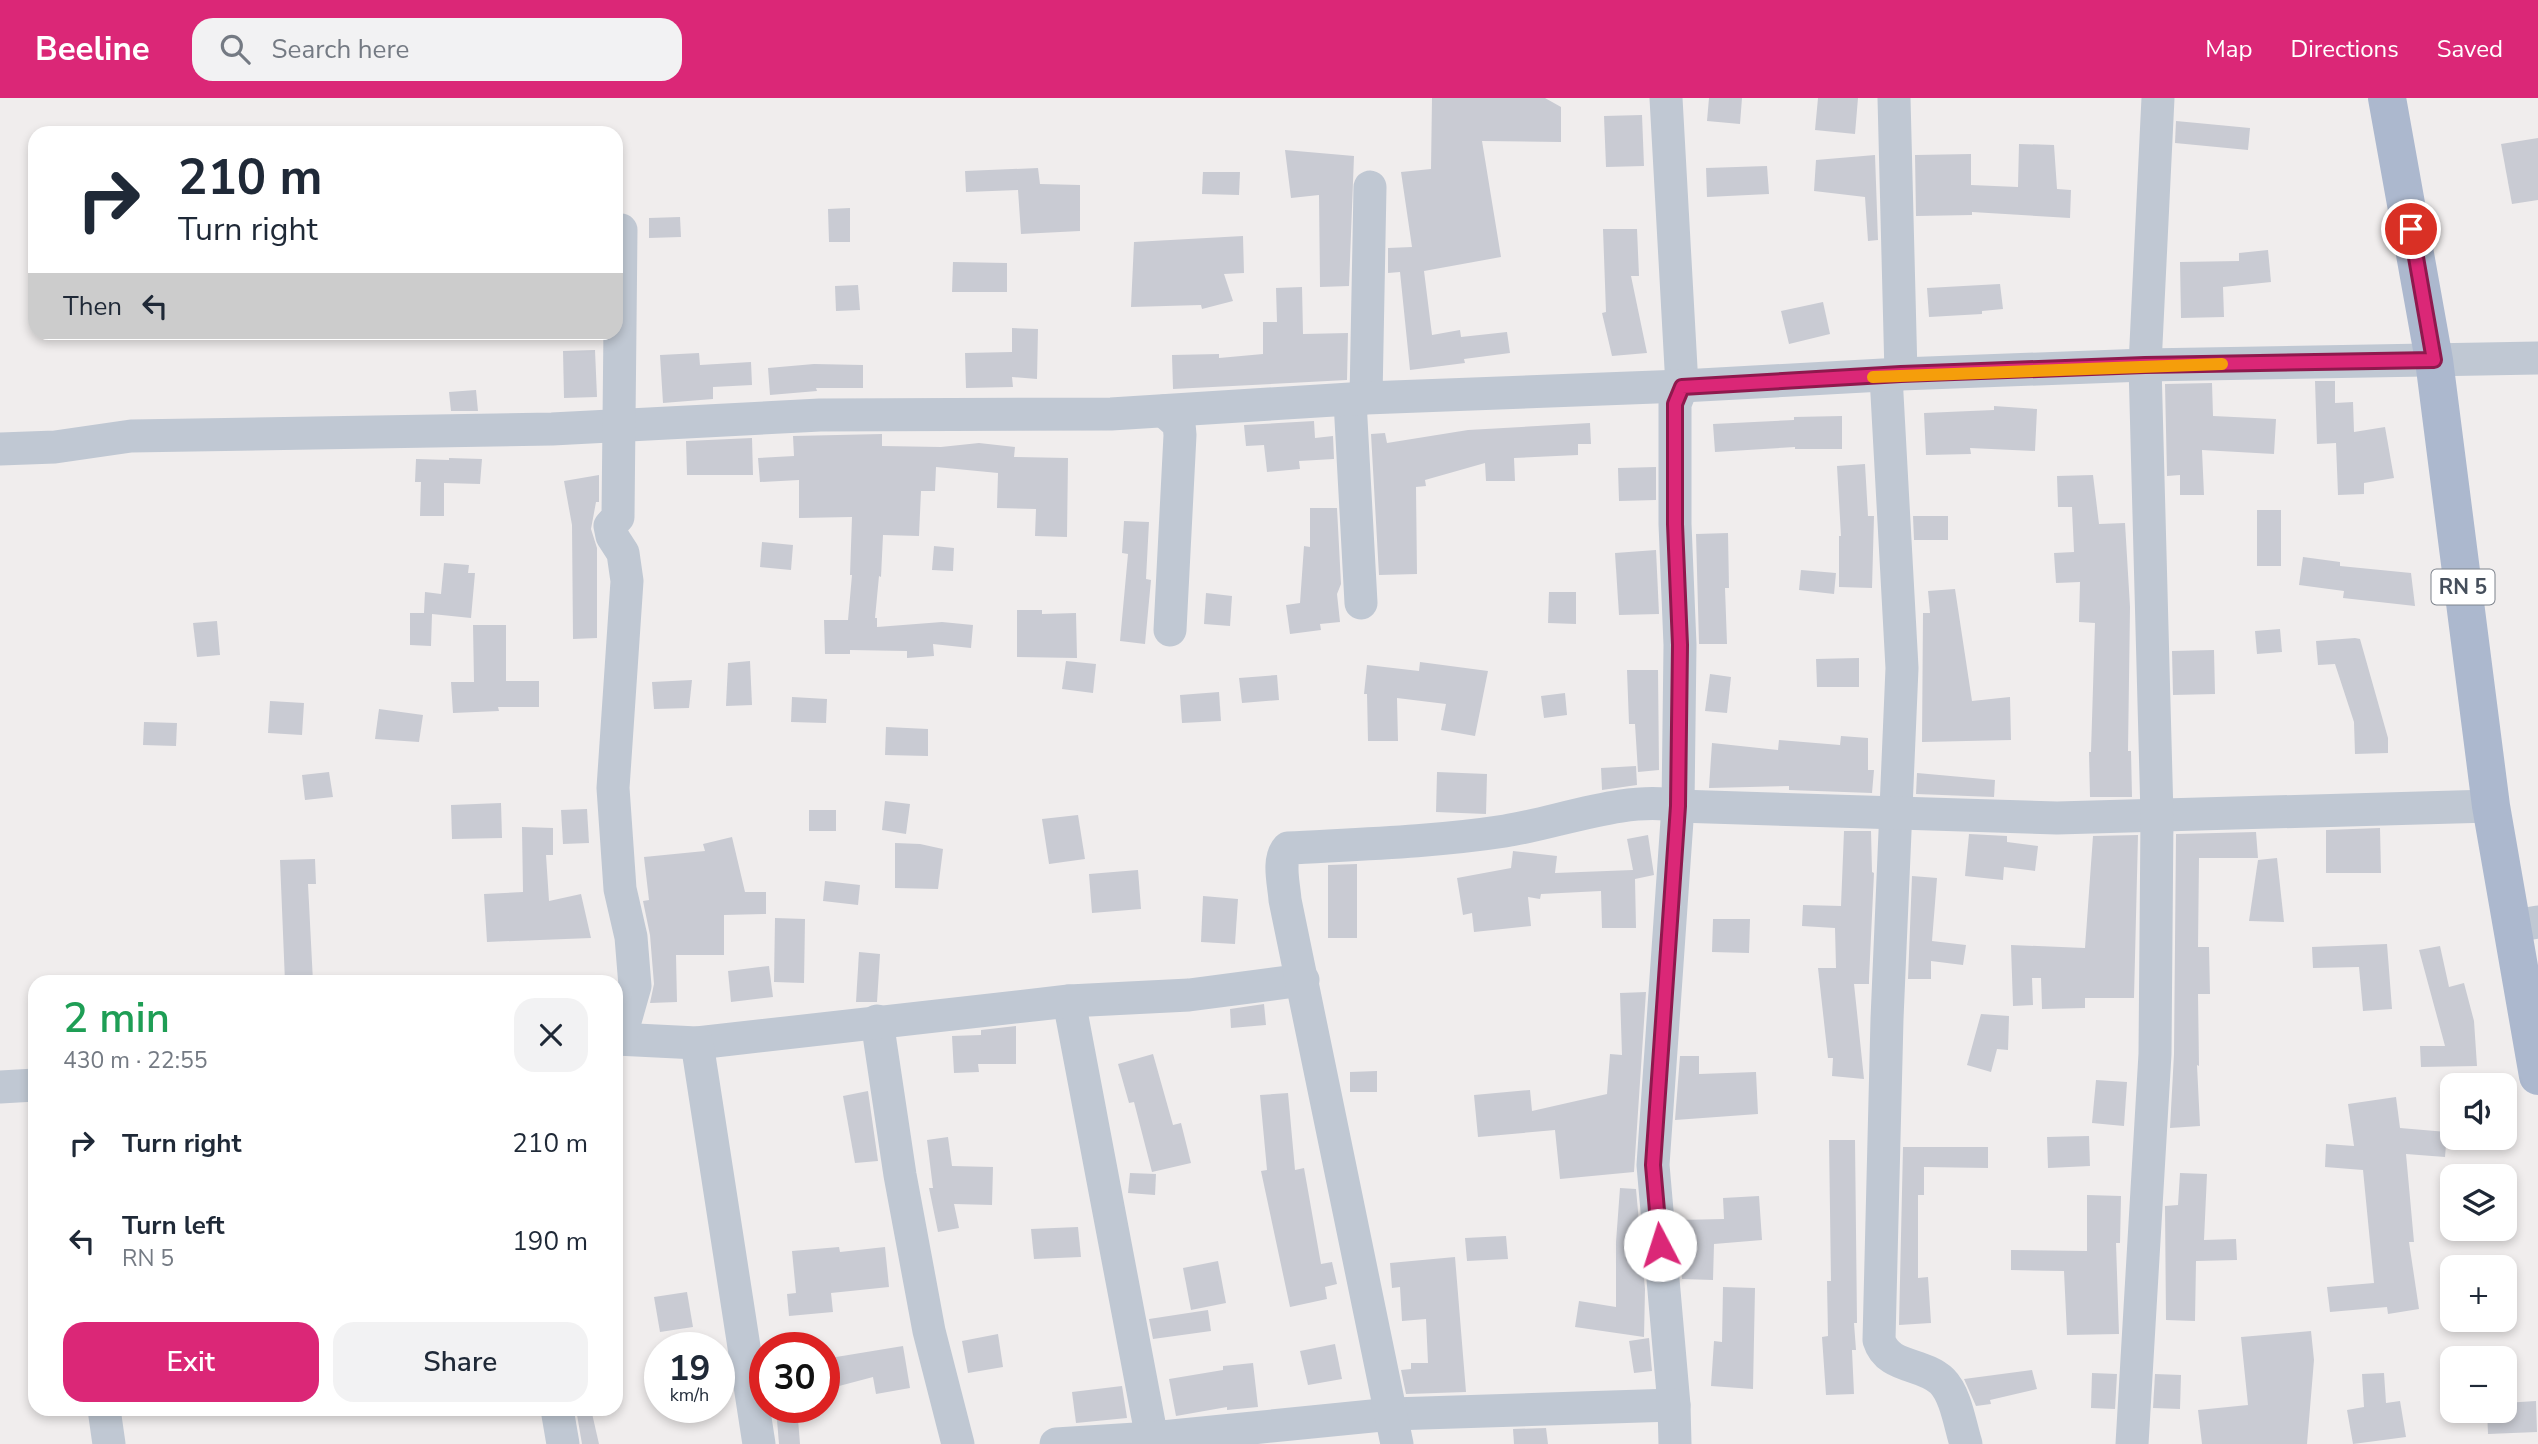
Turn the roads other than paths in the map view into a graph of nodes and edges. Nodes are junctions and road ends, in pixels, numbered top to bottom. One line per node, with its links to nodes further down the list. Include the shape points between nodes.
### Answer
1 (1666, 98): 11 (street)
2 (1894, 98): 10 (street)
3 (2158, 98): 9 (street)
4 (2387, 98): 8 (main road, RN 5 / RN 5)
5 (1370, 187): 12 (street)
6 (620, 340): 14 (street)
7 (2538, 358): 8 (street)
8 (2434, 360): 9 (street); 19 (main road, RN 5 / RN 5)
9 (2145, 365): 10 (street); 21 (street)
10 (1894, 375): 11 (street); 20 (street, via 1902,668)
11 (1682, 387): 12 (street); 18 (street, via 1675,404)
12 (1358, 400): 13 (street); 16 (street)
13 (1164, 411): 14 (street, via 820,415); 17 (street, via 1179,424 1180,435)
14 (619, 425): 15 (street, via 131,436); 26 (street, via 618,517 610,526 623,553 627,581 613,788 620,889 631,937 635,986)
15 (0, 449)
16 (1361, 603)
17 (1170, 630)
18 (1678, 806): 20 (street); 23 (street, via 1633,805 1507,831 1434,839 1288,848 1282,863 1285,900); 32 (street, via 1653,1165)
19 (2491, 806): 21 (street); 22 (main road, RN 5 / RN 5)
20 (1894, 813): 21 (street); 43 (street, via 1879,1340 1882,1351 1894,1360 1943,1383)
21 (2157, 816): 44 (street, via 2154,1054)
22 (2526, 924): 29 (main road, RN 5 / RN 5)
23 (1303, 981): 24 (street, via 1189,995); 35 (street)
24 (1069, 1001): 25 (street); 36 (street)
25 (877, 1021): 28 (street); 40 (street, via 929,1331)
26 (623, 1023)
27 (623, 1039): 28 (street)
28 (696, 1043): 39 (street)
29 (2538, 1076)
30 (28, 1086): 31 (street)
31 (0, 1087)
32 (1674, 1405): 35 (street); 42 (street)
33 (105, 1416): 37 (street)
34 (558, 1416): 38 (street)
35 (1395, 1429): 36 (street)
36 (1152, 1441): 41 (street)
37 (109, 1444)
38 (563, 1444)
39 (760, 1444)
40 (958, 1444)
41 (1056, 1444)
42 (1675, 1444)
43 (1966, 1444)
44 (2132, 1444)

